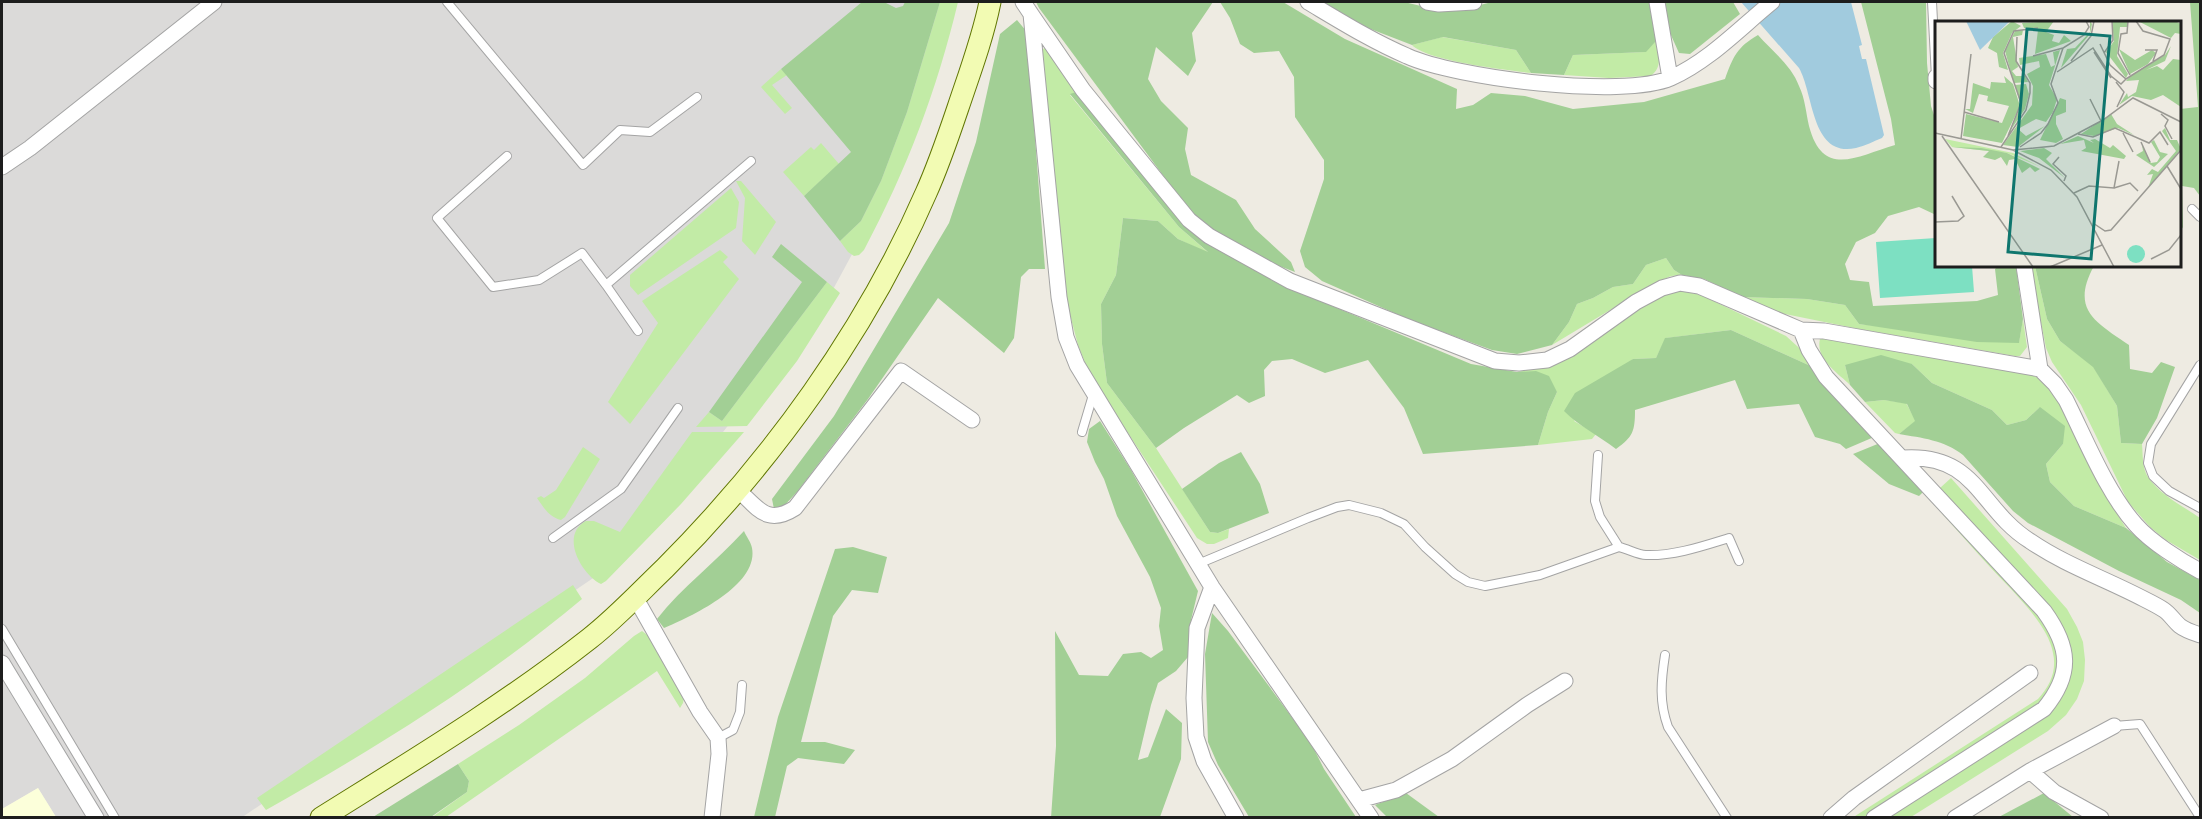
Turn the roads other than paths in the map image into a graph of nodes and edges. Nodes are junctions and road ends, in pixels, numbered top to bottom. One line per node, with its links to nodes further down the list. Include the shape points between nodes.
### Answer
1 (214, 2): 16 (street)
2 (447, 2): 13 (lane, via 583,165 620,130 650,132)
3 (990, 2): 31 (street, via 949,135 926,194 894,258 841,350 796,417)
4 (1308, 2): 12 (street, via 1408,57 1463,72 1579,87 1643,86)
5 (1427, 2): 6 (street)
6 (1474, 2)
7 (1657, 2): 12 (street)
8 (1772, 2): 12 (street, via 1709,54)
9 (1932, 2): 11 (lane)
10 (1027, 8): 21 (street, via 1083,90 1189,220 1209,236 1290,281 1496,361 1547,360 1570,349 1636,302 1680,283 1699,286); 25 (street, via 1059,297 1066,337)
11 (1935, 59)
12 (1670, 78)
13 (696, 97)
14 (507, 156): 20 (lane, via 437,218 493,287 539,280 582,253)
15 (751, 161): 20 (lane)
16 (2, 167)
17 (2192, 209): 18 (lane)
18 (2200, 218)
19 (2024, 267): 24 (street)
20 (606, 285): 22 (lane)
21 (1801, 330): 24 (street, via 1824,330); 30 (street, via 1826,377)
22 (638, 331)
23 (2200, 365): 32 (lane, via 2151,444 2148,463 2153,476 2169,490)
24 (2040, 369): 37 (street, via 2066,400 2119,503 2138,527)
25 (1094, 394): 28 (lane); 36 (street)
26 (678, 408): 33 (lane, via 621,489)
27 (972, 420): 31 (street, via 901,371 795,508 771,516)
28 (1082, 432)
29 (1598, 455): 34 (lane, via 1595,501)
30 (1903, 458): 41 (street, via 1921,456 1959,470 2030,542 2141,597 2164,610 2181,627); 62 (street, via 2044,611 2057,629 2066,664 2057,694 2044,709)
31 (738, 490): 39 (street)
32 (2200, 508)
33 (553, 538)
34 (1619, 548): 35 (lane, via 1644,555 1681,551 1730,538); 36 (lane, via 1540,575 1485,586 1455,574 1404,524 1349,505)
35 (1739, 561)
36 (1198, 564): 38 (street)
37 (2200, 571)
38 (1212, 587): 51 (street); 58 (street, via 1197,628 1196,737 1204,761)
39 (635, 597): 48 (street); 50 (street, via 522,690)
40 (2, 629): 54 (lane)
41 (2200, 635)
42 (1665, 655): 60 (lane, via 1660,687 1668,727)
43 (2, 663): 53 (street)
44 (2030, 673): 61 (street)
45 (1565, 681): 51 (street, via 1452,759 1396,790)
46 (742, 685): 48 (lane, via 740,712 733,730)
47 (2114, 726): 49 (street); 52 (lane, via 2140,724)
48 (718, 738): 57 (street, via 720,754)
49 (2030, 771): 63 (street); 64 (street, via 2054,792)
50 (357, 795): 55 (street); 56 (street)
51 (1359, 800): 59 (street)
52 (2200, 817)
53 (96, 818)
54 (115, 818)
55 (321, 818)
56 (347, 818)
57 (712, 818)
58 (1236, 818)
59 (1371, 818)
60 (1727, 818)
61 (1831, 818)
62 (1874, 818)
63 (1955, 818)
64 (2101, 818)

